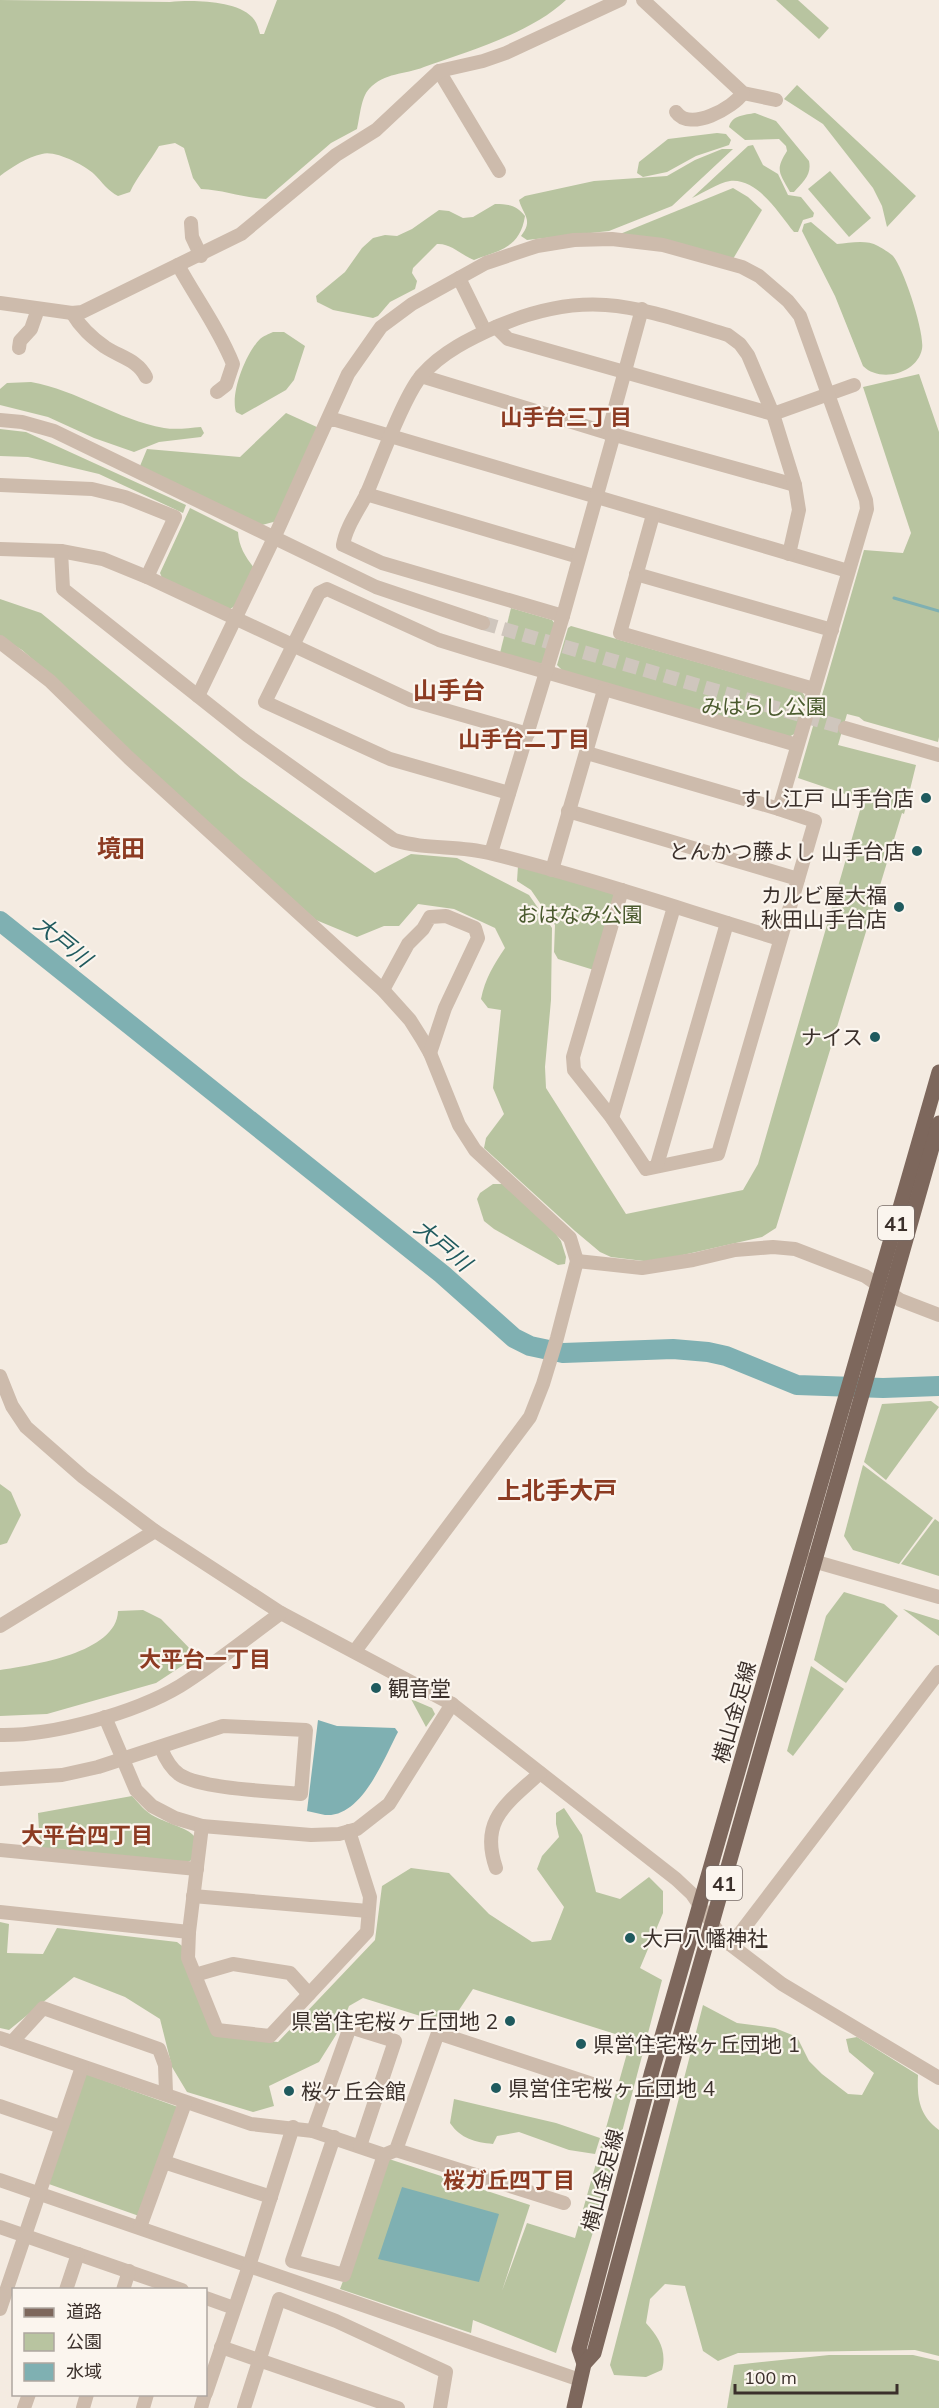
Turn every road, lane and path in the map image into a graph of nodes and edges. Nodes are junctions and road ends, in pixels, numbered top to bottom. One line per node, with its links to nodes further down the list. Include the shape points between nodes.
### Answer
1 (620, 0): 3 (street, via 506,53)
2 (643, 0): 4 (street)
3 (439, 71): 7 (street); 9 (street, via 365,138 336,155 241,234)
4 (743, 93): 5 (street); 6 (street, via 736,103 708,116 688,121)
5 (776, 100)
6 (676, 112)
7 (499, 171)
8 (191, 224): 9 (street)
9 (201, 256): 10 (street)
10 (178, 265): 15 (street, via 82,312); 22 (street, via 233,364 226,385)
11 (459, 278): 16 (street); 23 (street, via 486,262 537,246 602,239 663,245 742,267 759,276 800,316); 26 (street, via 412,303 381,327 348,374)
12 (0, 303): 13 (street)
13 (38, 309): 15 (street); 17 (street)
14 (642, 309): 16 (street, via 579,303 514,319); 18 (street); 24 (street, via 728,335 740,344)
15 (72, 313): 20 (street, via 81,328 106,348 142,368)
16 (491, 329): 18 (street, via 508,339); 19 (street, via 454,348)
17 (19, 348)
18 (624, 372): 24 (street); 27 (street)
19 (421, 376): 27 (street); 28 (street)
20 (146, 377)
21 (854, 385): 23 (street)
22 (217, 392)
23 (829, 393): 24 (street); 39 (street, via 867,509)
24 (772, 414): 30 (street)
25 (0, 420): 34 (street, via 54,431)
26 (328, 420): 28 (street); 34 (street)
27 (611, 433): 30 (street); 32 (street)
28 (390, 437): 31 (street); 32 (street)
29 (0, 485): 41 (street, via 92,489 175,517)
30 (795, 485): 37 (street, via 799,510)
31 (366, 494): 38 (street); 42 (street, via 344,545 382,563)
32 (597, 497): 33 (street); 38 (street)
33 (653, 515): 37 (street); 40 (street)
34 (274, 538): 43 (street); 44 (street, via 396,595)
35 (0, 549): 36 (street)
36 (61, 551): 41 (street, via 103,559); 51 (street, via 63,589)
37 (789, 554): 39 (street)
38 (579, 557): 42 (street)
39 (848, 571): 45 (street)
40 (636, 574): 45 (street); 49 (street, via 620,633)
41 (147, 577): 43 (street)
42 (563, 616): 48 (street)
43 (234, 619): 47 (street); 51 (street)
44 (483, 623)
45 (832, 630): 49 (street)
46 (0, 642): 67 (street, via 50,681)
47 (292, 647): 48 (street, via 319,593 327,589 439,640); 53 (street, via 410,700); 57 (street, via 265,702 390,759)
48 (546, 673): 50 (street); 53 (street)
49 (814, 689): 54 (street)
50 (604, 690): 54 (street); 55 (street)
51 (198, 696): 60 (street, via 394,840 413,846)
52 (845, 728): 56 (street)
53 (528, 734): 57 (street)
54 (797, 745): 58 (street)
55 (587, 753): 58 (street); 59 (street)
56 (939, 755)
57 (509, 793): 60 (street)
58 (779, 809): 62 (street, via 814,821)
59 (568, 811): 61 (street); 62 (street)
60 (491, 853): 61 (street)
61 (552, 870): 63 (street)
62 (798, 879): 66 (street)
63 (622, 890): 64 (street); 70 (street, via 573,1057 574,1070)
64 (674, 906): 65 (street); 70 (street)
65 (727, 923): 66 (street); 72 (street)
66 (780, 939): 72 (street, via 717,1154)
67 (383, 990): 68 (street, via 410,1020); 68 (street, via 408,944 430,917 446,916 475,928 478,938 445,1008)
68 (430, 1053): 73 (street, via 459,1125 475,1150 570,1238)
69 (939, 1072): 74 (main road, 横山金足線 / 41)
70 (612, 1118): 72 (street, via 645,1168)
71 (939, 1123): 74 (main road, 横山金足線 / 41)
72 (657, 1165)
73 (577, 1261): 74 (street, via 642,1268 735,1250 773,1247 795,1250 865,1276); 82 (street, via 548,1368 530,1417)
74 (885, 1289): 75 (street, via 900,1300); 78 (main road, 横山金足線 / 41)
75 (939, 1315)
76 (0, 1376): 77 (street, via 12,1406 27,1427 83,1477)
77 (155, 1531): 80 (street); 81 (street)
78 (808, 1560): 79 (street); 97 (main road, 横山金足線 / 41); 100 (main road, 横山金足線 / 41)
79 (939, 1597)
80 (281, 1613): 82 (street); 85 (street, via 179,1686)
81 (0, 1626)
82 (355, 1651): 84 (street)
83 (939, 1672): 102 (street)
84 (452, 1704): 89 (street); 92 (street, via 389,1804)
85 (105, 1717): 86 (street, via 18,1735); 88 (street)
86 (0, 1735)
87 (161, 1748): 87 (street, via 223,1726 306,1730 301,1794 196,1783 178,1773 166,1761); 88 (street)
88 (122, 1760): 90 (street, via 62,1775); 91 (street, via 136,1790 152,1806)
89 (540, 1773): 94 (street, via 495,1819 490,1851); 97 (street, via 676,1879)
90 (0, 1779)
91 (202, 1826): 92 (street, via 311,1835); 95 (street)
92 (349, 1831): 98 (street, via 370,1897)
93 (0, 1850): 95 (street)
94 (496, 1868)
95 (197, 1869): 96 (street)
96 (194, 1896): 98 (street); 101 (street)
97 (700, 1906): 100 (street); 137 (main road, 横山金足線 / 41, via 581,2338 579,2349)
98 (368, 1911): 104 (street, via 367,1932)
99 (0, 1912): 101 (street)
100 (712, 1926): 102 (street); 137 (main road, 横山金足線 / 41, via 594,2353)
101 (189, 1932): 103 (street, via 188,1958)
102 (731, 1945): 107 (street, via 782,1984)
103 (195, 1975): 104 (street, via 233,1964 290,1973); 104 (street, via 217,2030 270,2036)
104 (309, 1994)
105 (6, 2040): 106 (street); 109 (street, via 43,2008 159,2049 165,2065)
106 (82, 2067): 109 (street); 112 (street)
107 (939, 2078)
108 (592, 2084): 117 (street, via 438,2033)
109 (166, 2094): 110 (street)
110 (184, 2103): 113 (street, via 251,2124); 118 (street)
111 (0, 2106): 112 (street)
112 (61, 2127): 120 (street)
113 (293, 2127): 114 (street); 121 (street)
114 (313, 2131): 115 (street); 116 (street, via 350,2027 395,2041)
115 (334, 2137): 116 (street); 117 (street, via 292,2261 344,2275)
116 (360, 2146): 117 (street)
117 (390, 2152): 122 (street)
118 (164, 2162): 121 (street); 124 (street)
119 (0, 2180): 120 (street)
120 (39, 2193): 124 (street); 125 (street)
121 (271, 2197): 127 (street)
122 (564, 2203)
123 (0, 2227): 125 (street)
124 (140, 2227): 127 (street)
125 (25, 2236): 126 (street); 134 (street)
126 (78, 2254): 128 (street); 129 (street)
127 (249, 2266): 133 (street); 138 (street)
128 (129, 2271): 130 (street); 131 (street)
129 (66, 2288)
130 (123, 2288)
131 (179, 2288)
132 (207, 2298): 133 (street)
133 (234, 2308): 135 (street)
134 (0, 2309)
135 (221, 2347): 136 (street); 139 (street)
136 (261, 2361): 140 (street); 141 (street); 142 (street, via 279,2299 446,2372)
137 (584, 2364): 138 (main road, 横山金足線 / 41)
138 (580, 2380): 143 (main road, 横山金足線 / 41)
139 (207, 2388)
140 (244, 2408)
141 (398, 2408)
142 (440, 2408)
143 (574, 2408)

